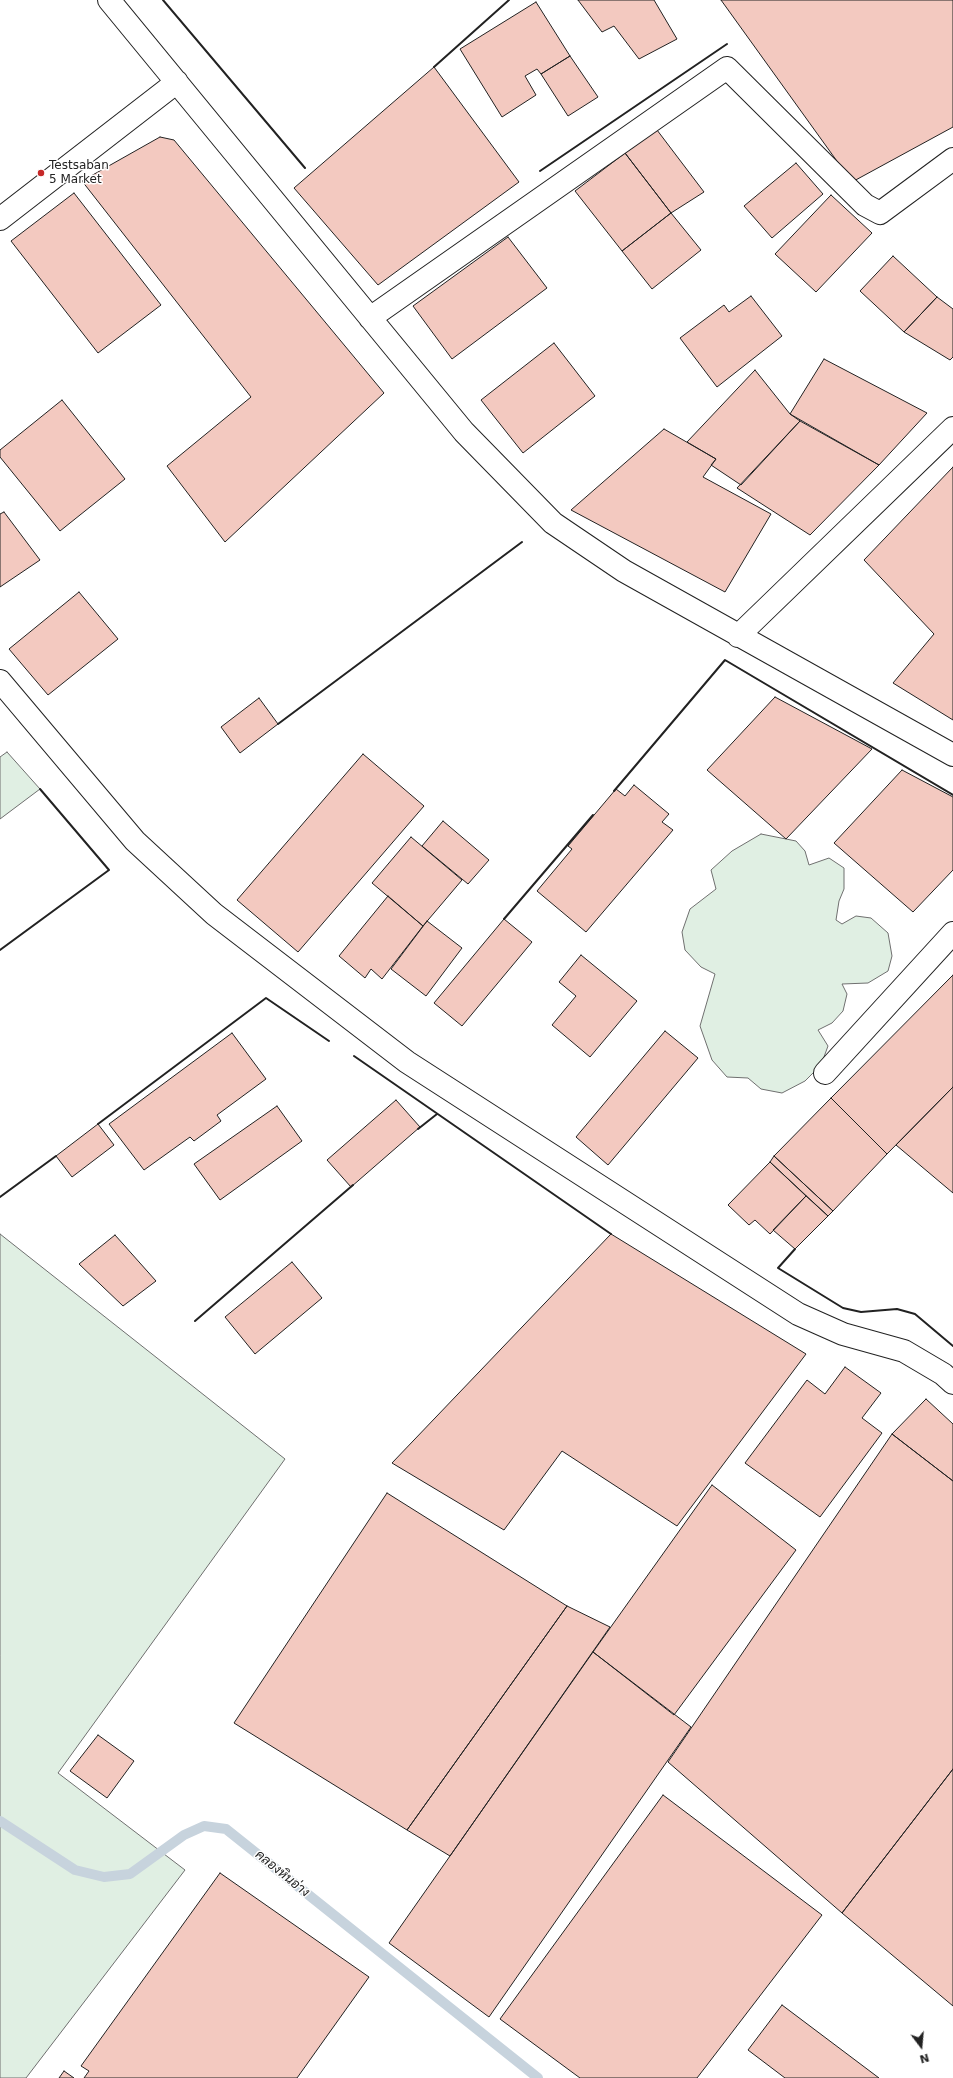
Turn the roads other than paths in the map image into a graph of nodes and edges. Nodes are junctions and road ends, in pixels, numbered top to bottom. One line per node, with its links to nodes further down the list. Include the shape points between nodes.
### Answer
1 (109, 0): 2 (street)
2 (177, 82): 4 (street); 5 (street)
3 (953, 159): 5 (street, via 880,213 865,204 727,68)
4 (0, 219)
5 (370, 318): 7 (street, via 464,432 553,523 624,571)
6 (953, 428): 7 (street)
7 (738, 636): 9 (street)
8 (0, 681): 12 (street, via 135,841 214,914 406,1062 798,1314 843,1334 904,1351 943,1374)
9 (953, 755)
10 (953, 933): 11 (street)
11 (825, 1073)
12 (953, 1383)

